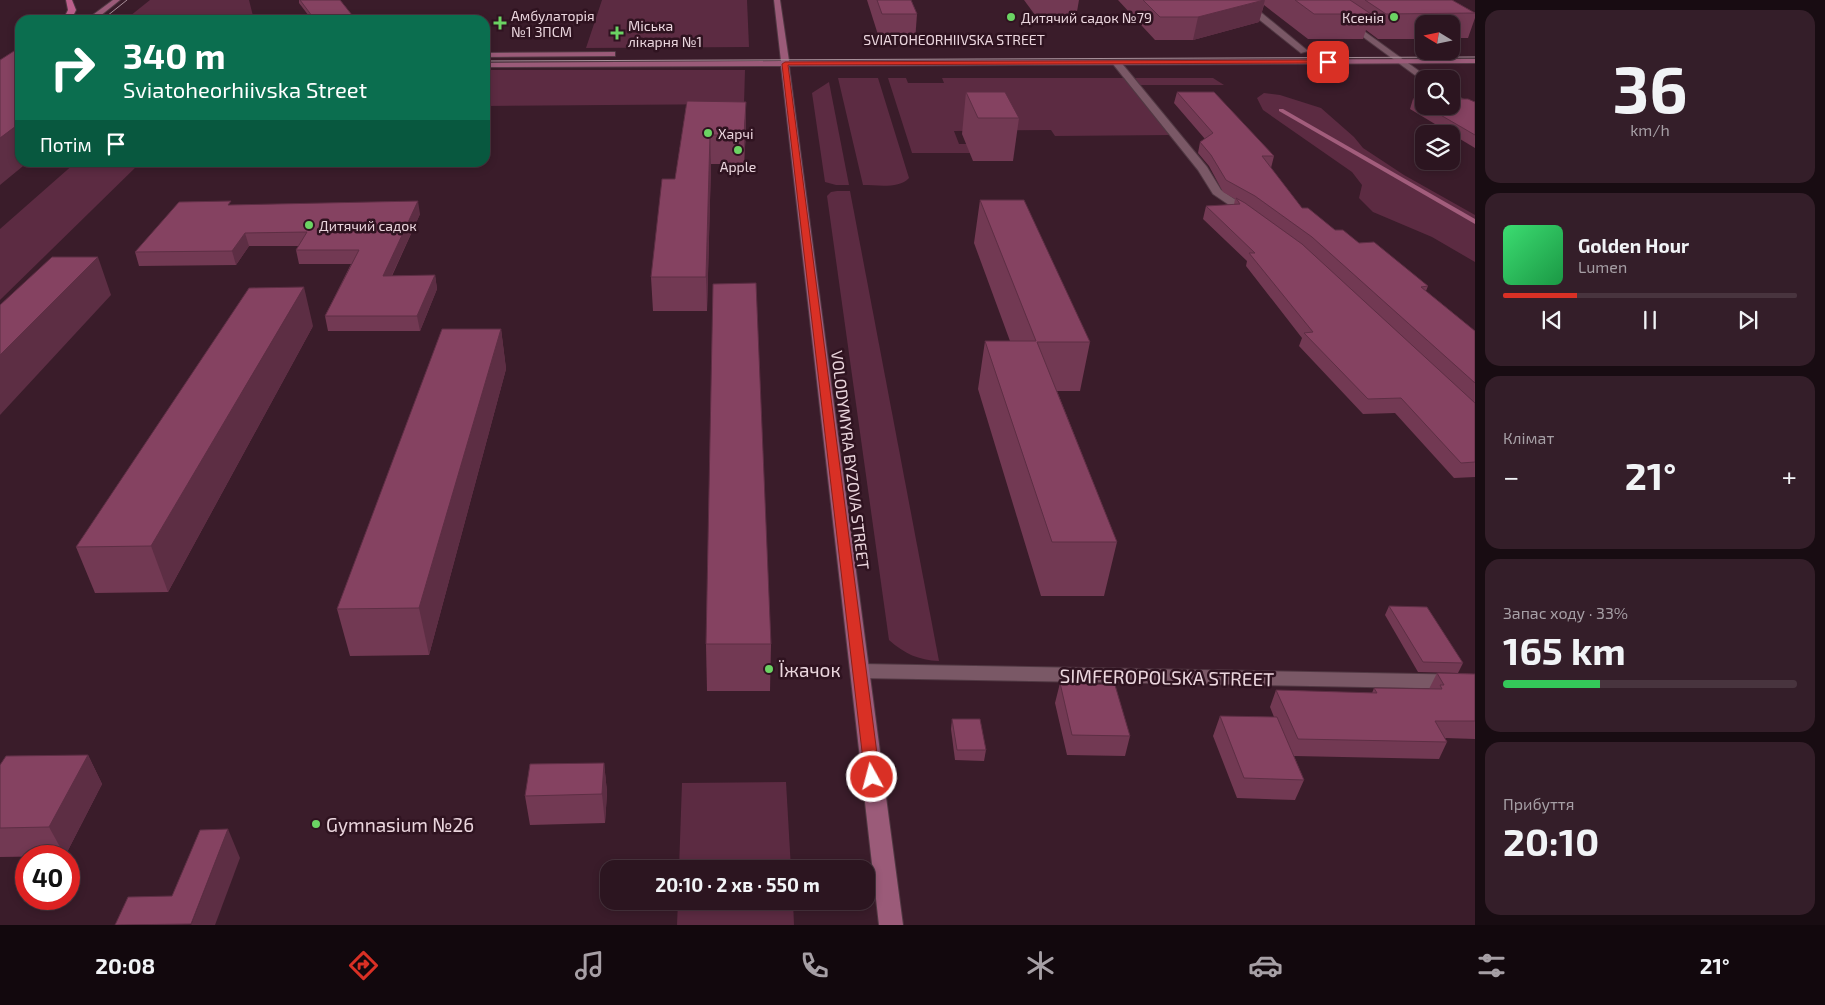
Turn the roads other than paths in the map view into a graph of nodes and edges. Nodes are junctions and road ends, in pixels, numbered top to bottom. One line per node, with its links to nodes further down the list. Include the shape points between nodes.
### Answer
1 (69, 0): 6 (main road, via 72,10)
2 (117, 0): 7 (street)
3 (777, 0): 16 (street, VOLODYMYRA BYZOVA STREET)
4 (1227, 0): 9 (street, via 1249,7)
5 (1316, 0): 12 (street)
6 (70, 15)
7 (97, 15)
8 (1285, 51): 9 (street)
9 (1304, 51): 10 (street)
10 (1314, 51)
11 (1369, 51): 12 (street)
12 (1388, 51): 13 (street); 17 (street)
13 (1406, 51)
14 (490, 54): 15 (street)
15 (625, 54)
16 (783, 56): 19 (street, SVIATOHEORHIIVSKA STREET); 20 (street, SVIATOHEORHIIVSKA STREET); 25 (street, VOLODYMYRA BYZOVA STREET)
17 (1402, 61): 18 (street, SVIATOHEORHIIVSKA STREET); 19 (street, SVIATOHEORHIIVSKA STREET); 21 (street)
18 (1475, 61)
19 (1116, 62): 24 (street, via 1203,169 1218,195)
20 (490, 65)
21 (1415, 71)
22 (1460, 101): 23 (street)
23 (1475, 110)
24 (1263, 224)
25 (860, 672): 26 (street, SIMFEROPOLSKA STREET); 27 (street, VOLODYMYRA BYZOVA STREET)
26 (1475, 682)
27 (891, 925)

